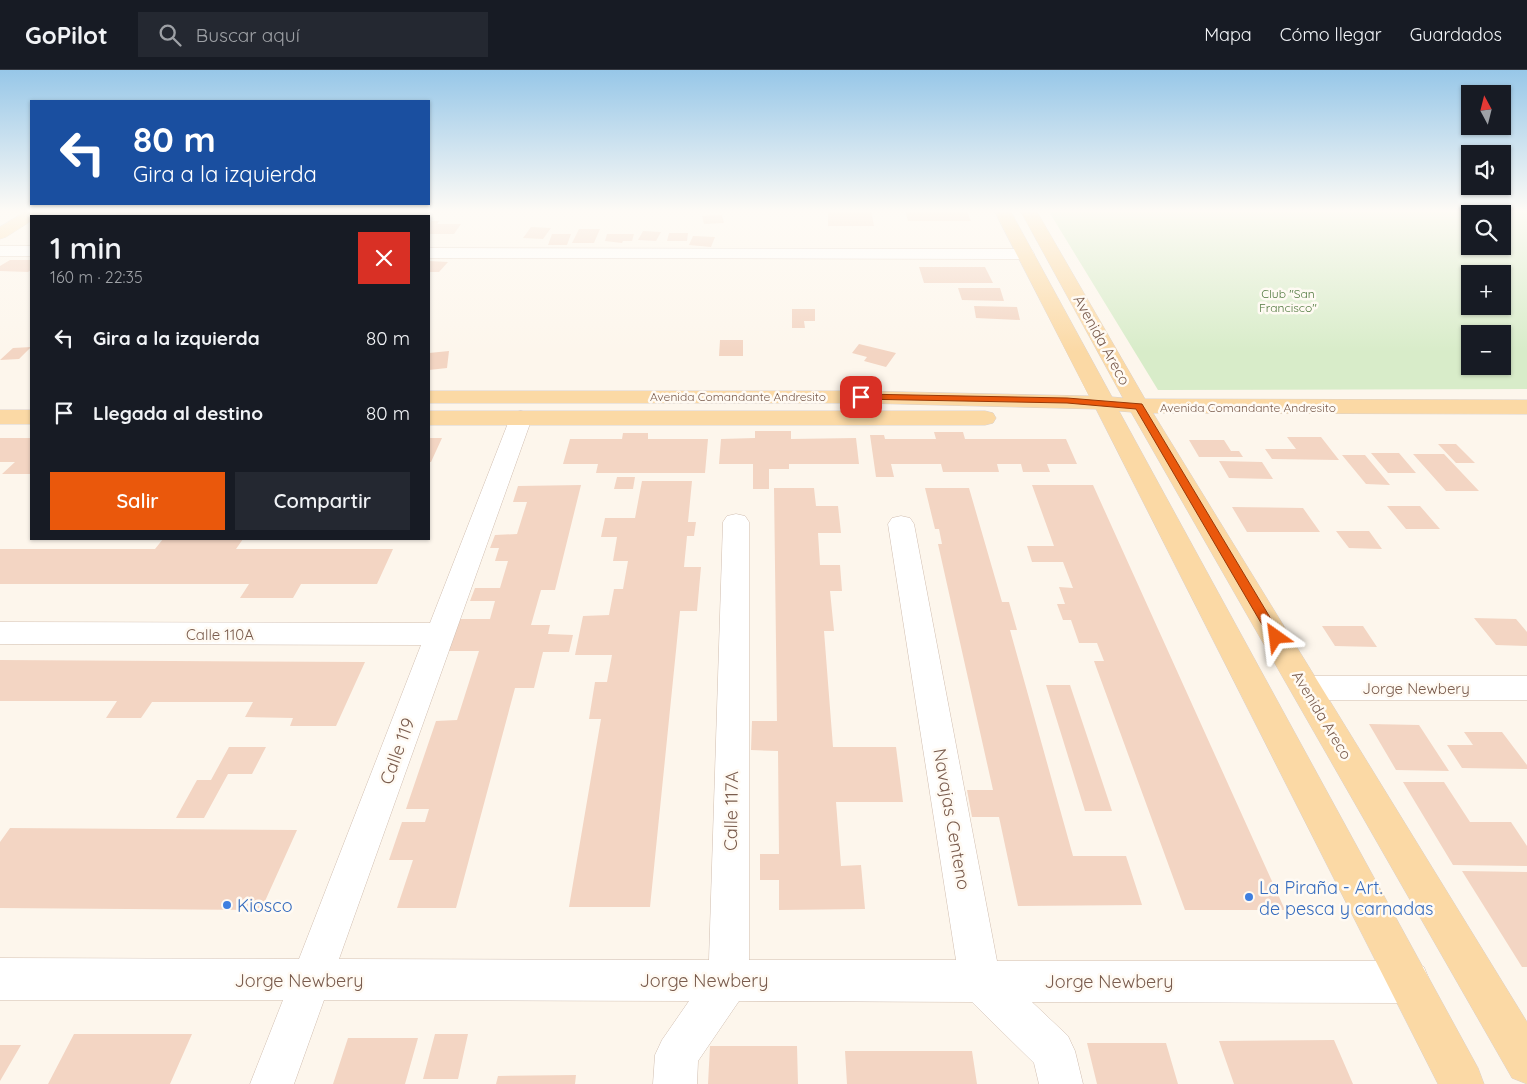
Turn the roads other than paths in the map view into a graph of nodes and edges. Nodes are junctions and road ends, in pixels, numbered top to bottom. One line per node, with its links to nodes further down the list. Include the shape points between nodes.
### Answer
1 (1028, 257): 7 (main road, Avenida Areco)
2 (1055, 257): 8 (main road, Avenida Areco)
3 (430, 398): 7 (main road, Avenida Comandante Andresito, via 861,397 1067,401)
4 (0, 400): 5 (main road)
5 (30, 400)
6 (1527, 407): 8 (main road, Avenida Comandante Andresito)
7 (1108, 411): 8 (main road, Avenida Comandante Andresito); 12 (main road, Avenida Comandante Andresito); 24 (main road, Avenida Areco)
8 (1142, 411): 13 (main road, Avenida Comandante Andresito, via 1170,419); 18 (main road, Avenida Areco)
9 (0, 417): 10 (main road)
10 (30, 417)
11 (430, 418): 12 (main road, Avenida Comandante Andresito)
12 (521, 418): 17 (street, Calle 119)
13 (1527, 418)
14 (736, 522): 22 (street, Calle 117A)
15 (902, 524): 23 (street, Navajas Centeno)
16 (0, 633): 17 (street, Calle 110A)
17 (440, 634): 21 (street, Calle 119)
18 (1306, 688): 19 (street, Jorge Newbery); 25 (main road, Avenida Areco)
19 (1527, 688)
20 (0, 979): 21 (street, Jorge Newbery)
21 (311, 980): 22 (street, Jorge Newbery); 26 (street, Calle 119)
22 (729, 980): 23 (street, Jorge Newbery); 27 (street, via 676,1055)
23 (980, 981): 24 (street, Jorge Newbery); 28 (street, via 1053,1051)
24 (1409, 982): 29 (main road, Avenida Areco)
25 (1527, 1063)
26 (272, 1084)
27 (675, 1084)
28 (1061, 1084)
29 (1462, 1084)

